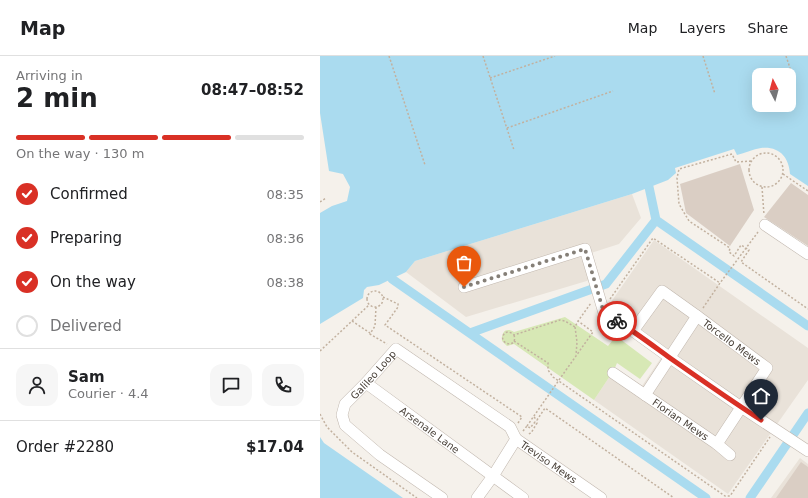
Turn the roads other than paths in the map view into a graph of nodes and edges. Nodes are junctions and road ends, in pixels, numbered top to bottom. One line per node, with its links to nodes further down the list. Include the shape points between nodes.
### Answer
1 (765, 225): 2 (street)
2 (808, 254)
3 (464, 287): 5 (street, via 585,249 604,313)
4 (697, 316): 5 (street, via 662,291); 6 (street, Florian Mews); 10 (street, Torcello Mews, via 767,368)
5 (633, 331): 6 (street)
6 (669, 357): 9 (street, Florian Mews); 10 (street)
7 (613, 373): 9 (street, Florian Mews)
8 (366, 383): 11 (street, Galileo Loop, via 396,349 510,427); 15 (street, Arsenale Lane); 16 (street, Galileo Loop, via 345,404 342,415 345,425 380,455)
9 (645, 395): 12 (street, Florian Mews)
10 (741, 407): 12 (street, Florian Mews); 13 (street)
11 (520, 437): 15 (street); 19 (street, Treviso Mews)
12 (717, 444): 14 (street, Florian Mews)
13 (806, 450)
14 (730, 455)
15 (493, 476): 17 (street); 18 (street, Arsenale Lane)
16 (442, 498)
17 (477, 498)
18 (523, 498)
19 (600, 498)

